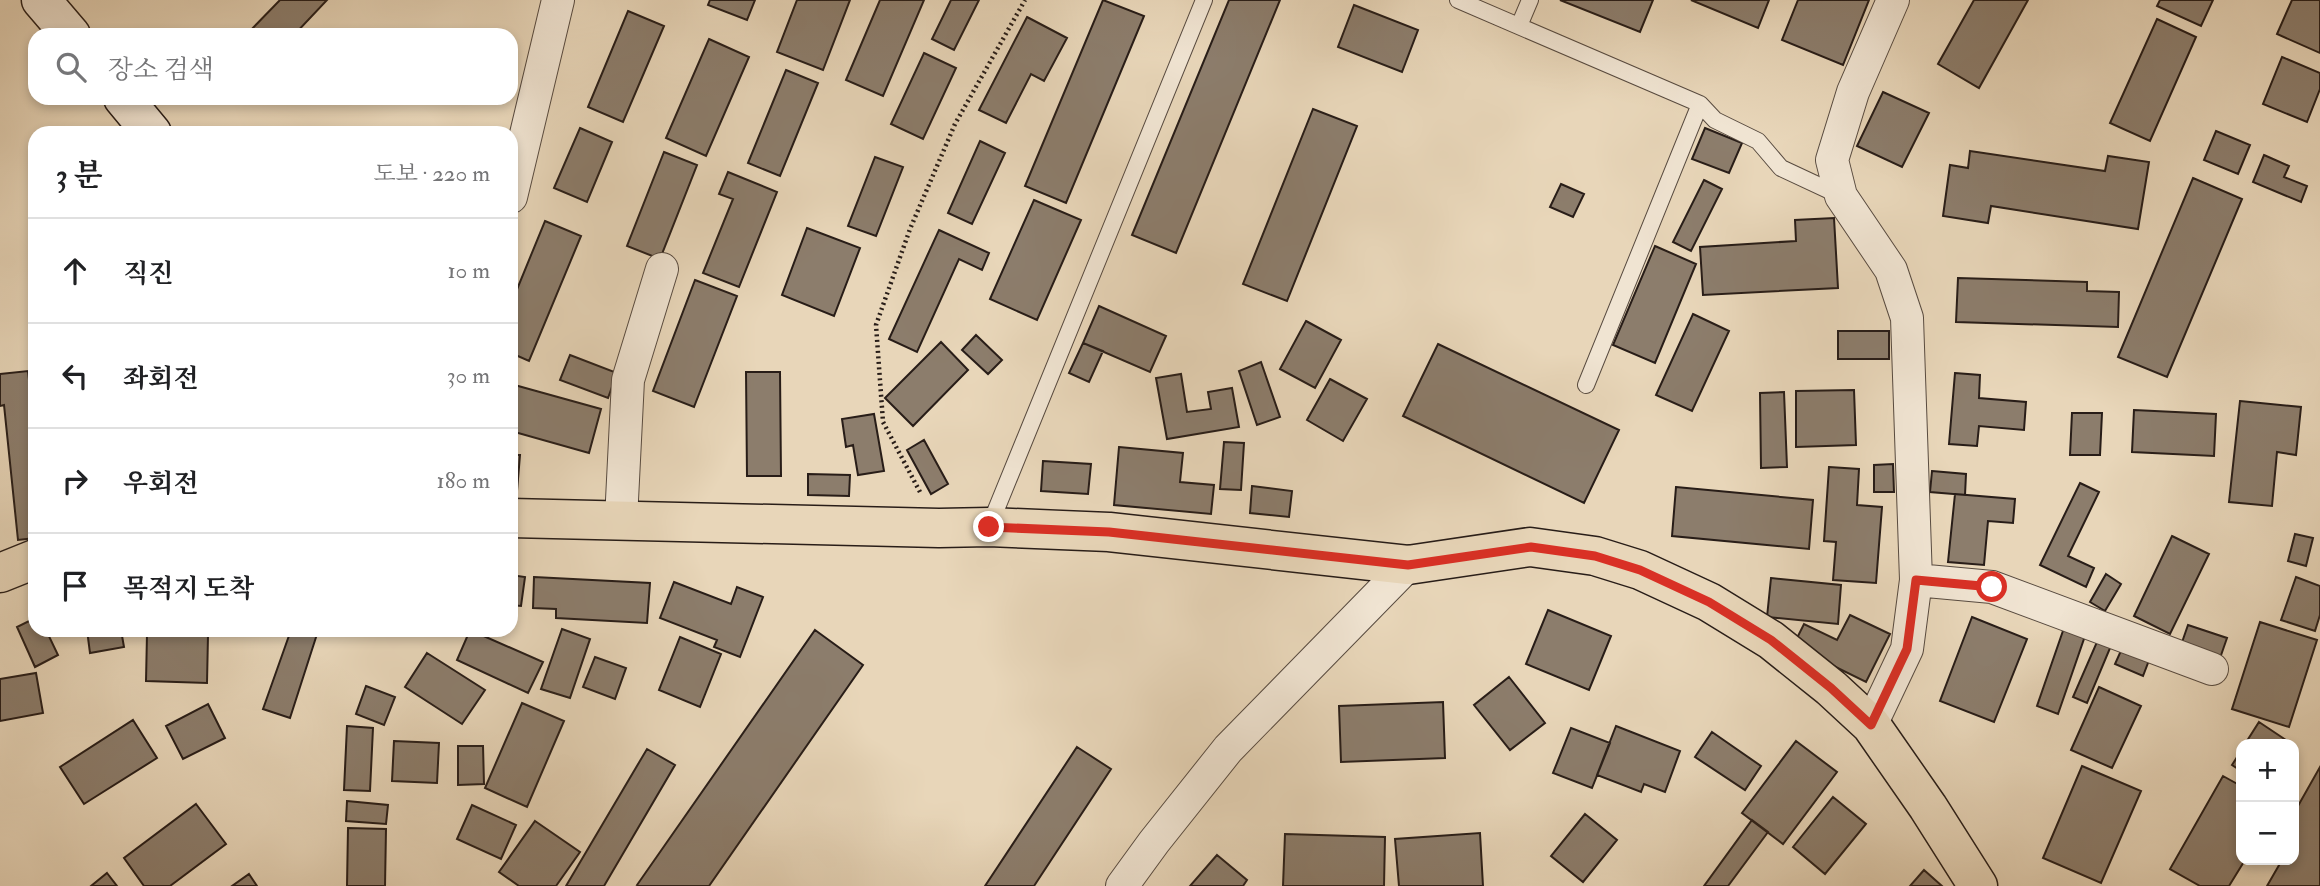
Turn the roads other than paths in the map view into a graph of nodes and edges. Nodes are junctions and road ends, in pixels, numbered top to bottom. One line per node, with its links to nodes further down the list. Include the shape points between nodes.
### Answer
1 (558, 0): 10 (street)
2 (1204, 0): 16 (lane)
3 (1458, 0): 6 (lane)
4 (1530, 0): 6 (lane)
5 (1892, 0): 11 (street, via 1853,92 1832,160)
6 (1519, 26): 7 (lane)
7 (1700, 104): 11 (lane, via 1716,120 1758,141 1781,168); 13 (lane)
8 (129, 105): 9 (main road)
9 (146, 126)
10 (518, 168)
11 (1841, 196): 20 (street, via 1891,270 1907,318)
12 (662, 269): 15 (street, via 628,380)
13 (1586, 385)
14 (518, 518): 15 (main road)
15 (621, 520): 16 (main road)
16 (989, 527): 18 (main road, via 1109,532)
17 (28, 562): 19 (main road)
18 (1408, 565): 22 (main road, via 1531,547 1595,556 1640,570 1709,602 1771,640); 23 (street, via 1228,749)
19 (0, 573)
20 (1916, 580): 21 (street, via 1992,587); 22 (street, via 1907,649)
21 (2212, 669)
22 (1871, 725): 24 (main road)
23 (1122, 886)
24 (1978, 886)

